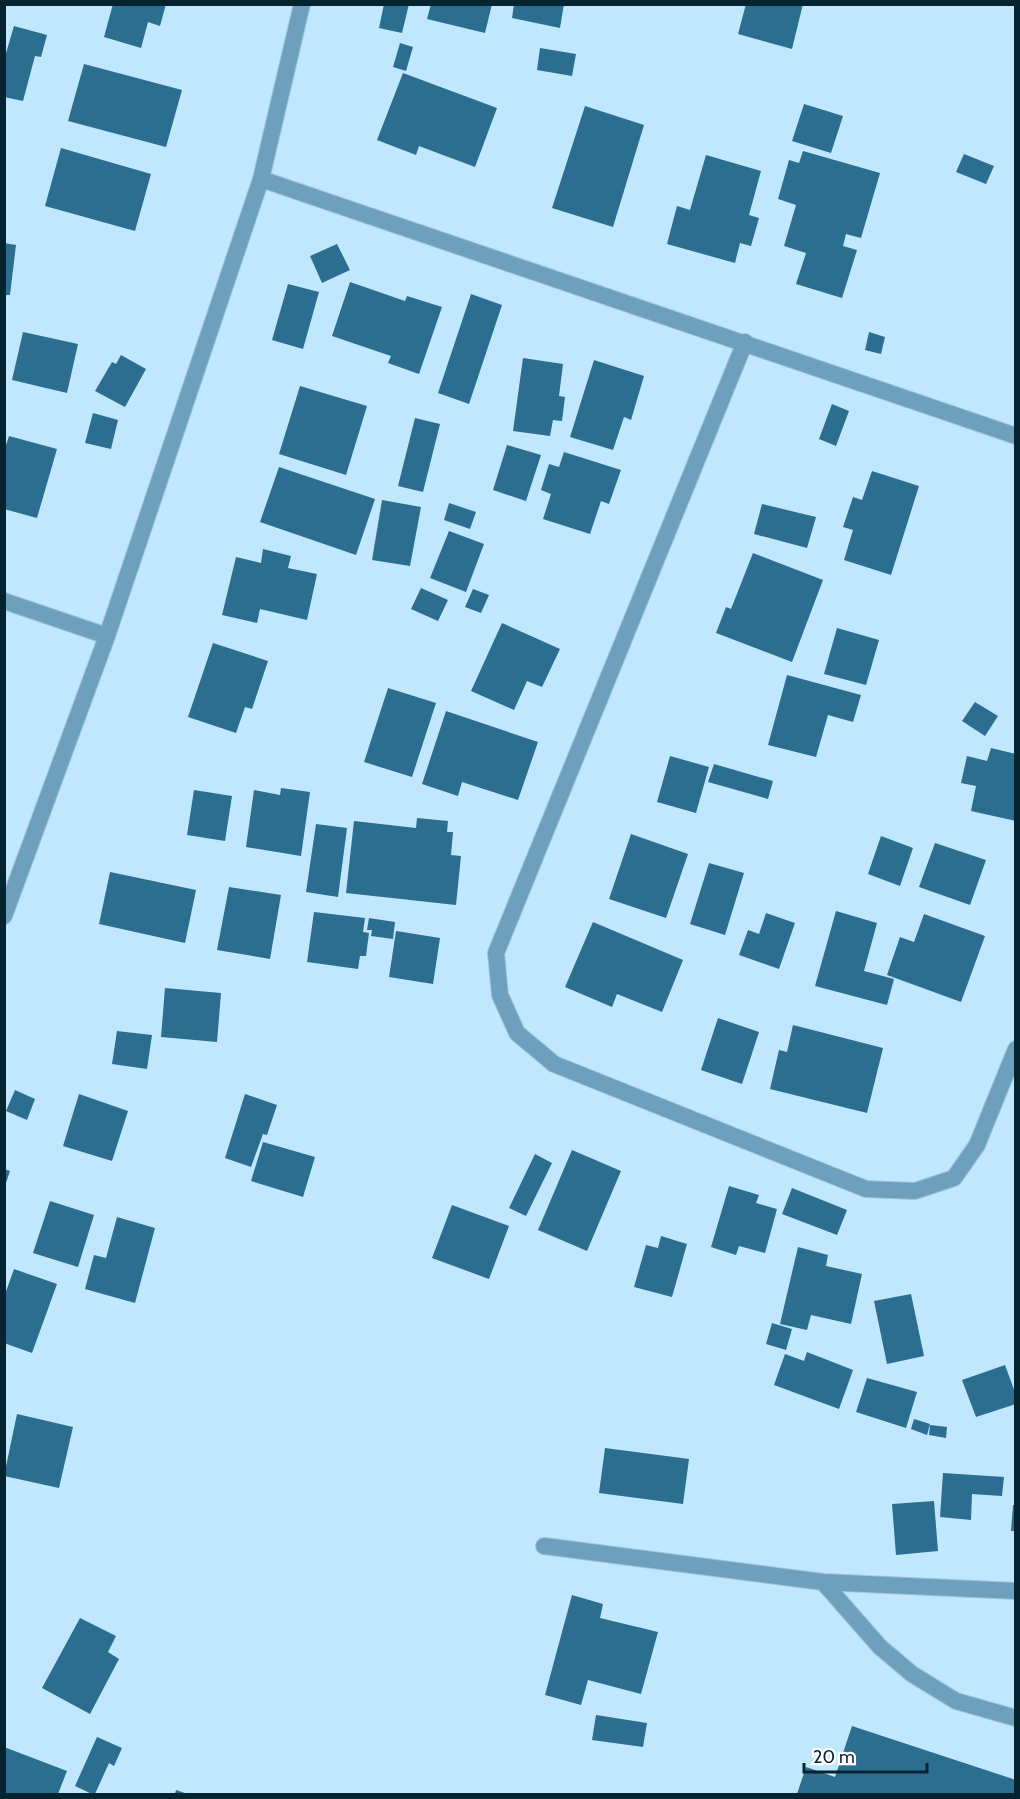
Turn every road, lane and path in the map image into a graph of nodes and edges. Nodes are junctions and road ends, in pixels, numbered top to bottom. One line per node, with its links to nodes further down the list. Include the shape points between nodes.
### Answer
1 (302, 4): 2 (street)
2 (261, 179): 3 (street); 6 (street)
3 (745, 342): 4 (street); 8 (street, via 496,953 500,995 517,1033 554,1064 866,1189 915,1191 954,1178 977,1145)
4 (1016, 436)
5 (4, 601): 6 (street)
6 (107, 636): 7 (street)
7 (4, 916)
8 (1016, 1049)
9 (544, 1546): 10 (street)
10 (823, 1582): 11 (street); 12 (street, via 880,1647 912,1674 956,1701)
11 (1016, 1591)
12 (1016, 1718)

